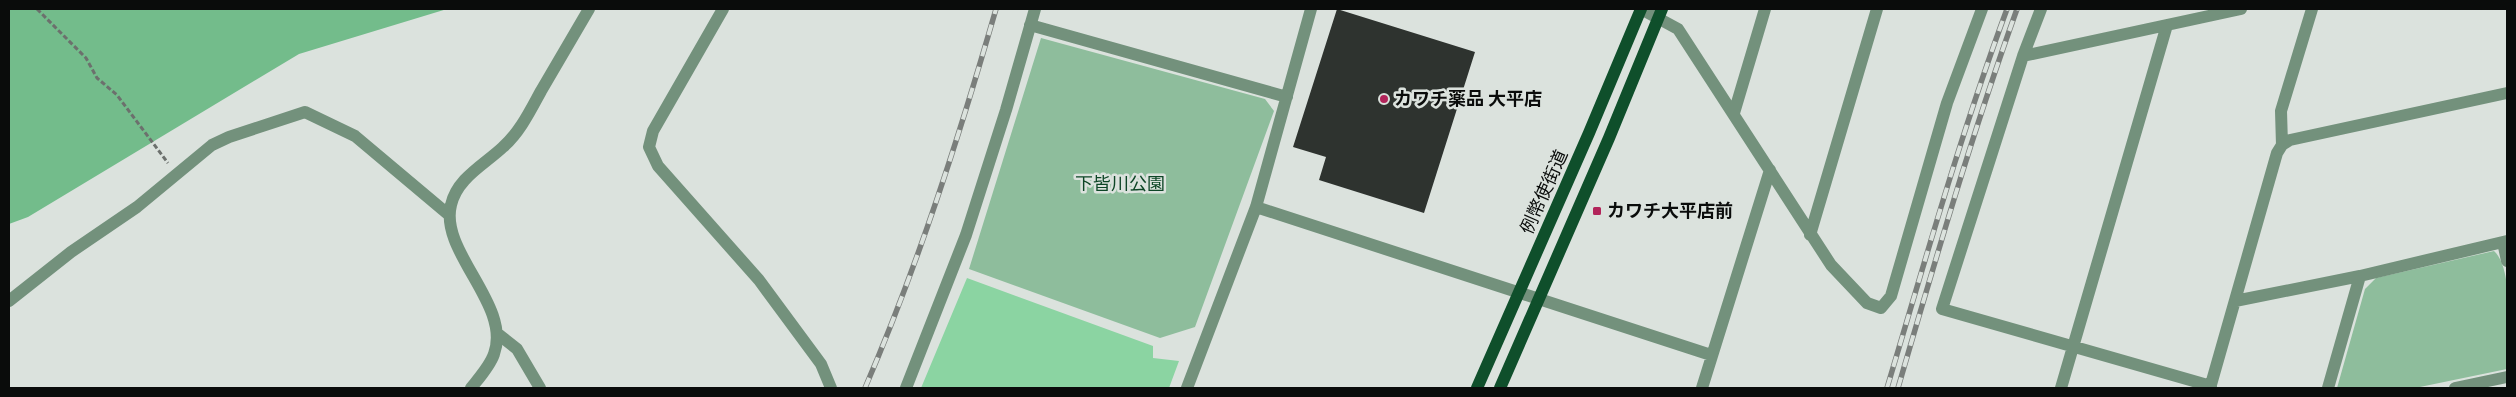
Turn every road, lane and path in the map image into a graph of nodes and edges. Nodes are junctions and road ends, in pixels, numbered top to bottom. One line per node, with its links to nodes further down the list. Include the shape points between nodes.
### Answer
1 (37, 9): 22 (path, via 86,58 97,78 117,95)
2 (589, 9): 24 (street, via 517,133 460,184)
3 (723, 9): 40 (street, via 654,131 649,147 658,166 759,280 821,364)
4 (1035, 9): 14 (street)
5 (1311, 9): 18 (street)
6 (1641, 9): 13 (street); 29 (main road, 例幣使街道)
7 (1766, 9): 19 (street)
8 (1877, 9): 25 (street)
9 (1982, 9): 25 (street, via 1947,103 1891,296 1880,308 1867,303 1831,264)
10 (2041, 9): 16 (street)
11 (2240, 9): 15 (street)
12 (2312, 9): 20 (street, via 2282,110)
13 (1661, 13): 19 (street, via 1678,29); 30 (main road)
14 (1030, 25): 18 (street); 41 (street, via 966,235)
15 (2166, 25): 16 (street); 34 (street)
16 (2023, 56): 34 (street, via 1942,309)
17 (2507, 93): 20 (street, via 2290,140)
18 (1287, 97): 23 (street)
19 (1734, 113): 21 (street)
20 (2282, 145): 32 (street)
21 (1770, 170): 25 (street); 35 (street)
22 (176, 173): 24 (street, via 212,145 305,112 355,136); 31 (street, via 137,207 71,252)
23 (1256, 207): 29 (street); 42 (street)
24 (450, 215): 33 (street, via 454,237)
25 (1810, 235)
26 (2505, 242): 27 (street); 28 (street)
27 (2507, 261)
28 (2360, 276): 32 (street); 47 (street)
29 (1519, 293): 30 (street); 43 (main road, 例幣使街道)
30 (1539, 300): 35 (street); 44 (main road)
31 (9, 301)
32 (2235, 301): 37 (street)
33 (498, 334): 38 (street, via 494,355); 39 (street, via 517,349)
34 (2074, 346): 37 (street); 46 (street)
35 (1711, 355): 45 (street)
36 (2507, 377): 48 (street)
37 (2210, 387)
38 (471, 388)
39 (540, 388)
40 (831, 388)
41 (906, 388)
42 (1187, 388)
43 (1477, 388)
44 (1500, 388)
45 (1702, 388)
46 (2061, 388)
47 (2328, 388)
48 (2455, 388)

